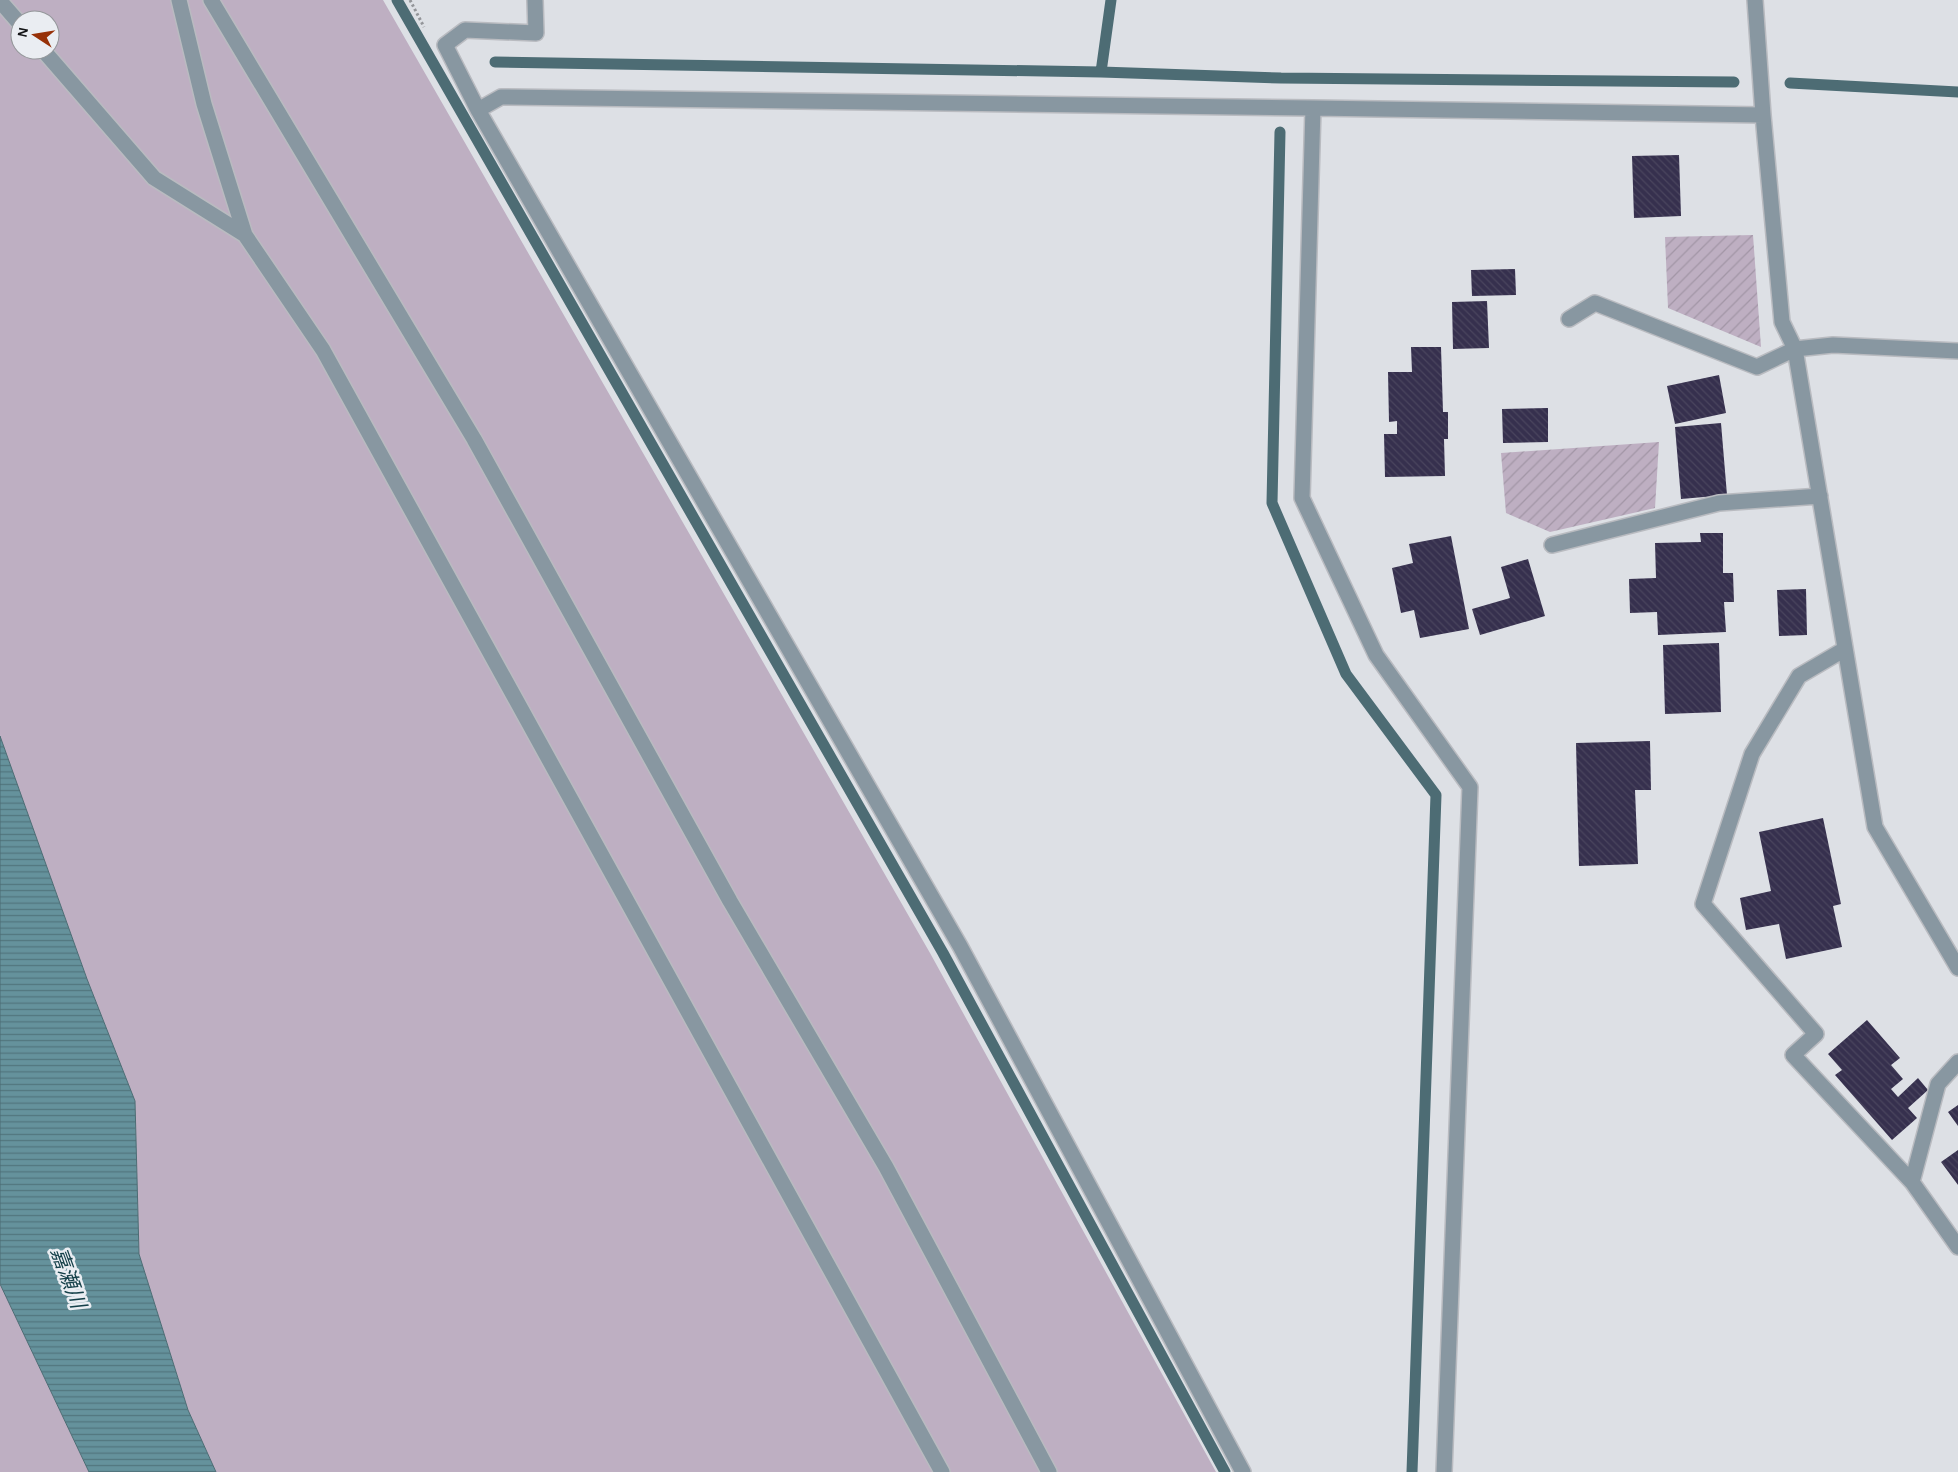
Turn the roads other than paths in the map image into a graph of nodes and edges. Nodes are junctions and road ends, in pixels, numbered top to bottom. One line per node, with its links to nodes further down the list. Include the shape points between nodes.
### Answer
1 (179, 0): 11 (street, via 204,104)
2 (211, 0): 23 (street, via 474,440 730,901 886,1168)
3 (535, 0): 9 (street, via 536,33 465,30 446,46)
4 (1755, 0): 10 (street)
5 (0, 1): 6 (street)
6 (10, 12)
7 (52, 60): 11 (street, via 154,178)
8 (1313, 108): 9 (street, via 500,97); 10 (street); 25 (street, via 1302,498 1376,655 1470,787)
9 (478, 110): 24 (street, via 960,946)
10 (1762, 115): 13 (street, via 1782,322)
11 (245, 234): 22 (street, via 323,350)
12 (1569, 318): 13 (street, via 1596,303 1757,367)
13 (1795, 349): 14 (street, via 1833,345); 15 (street)
14 (1958, 351)
15 (1820, 496): 16 (street, via 1720,502); 17 (street)
16 (1552, 545)
17 (1845, 649): 18 (street, via 1875,827); 20 (street, via 1799,676 1752,754 1703,904 1816,1034 1793,1055)
18 (1958, 968)
19 (1958, 1062): 20 (street, via 1938,1084)
20 (1912, 1182): 21 (street)
21 (1958, 1247)
22 (942, 1472)
23 (1049, 1472)
24 (1243, 1472)
25 (1444, 1472)

